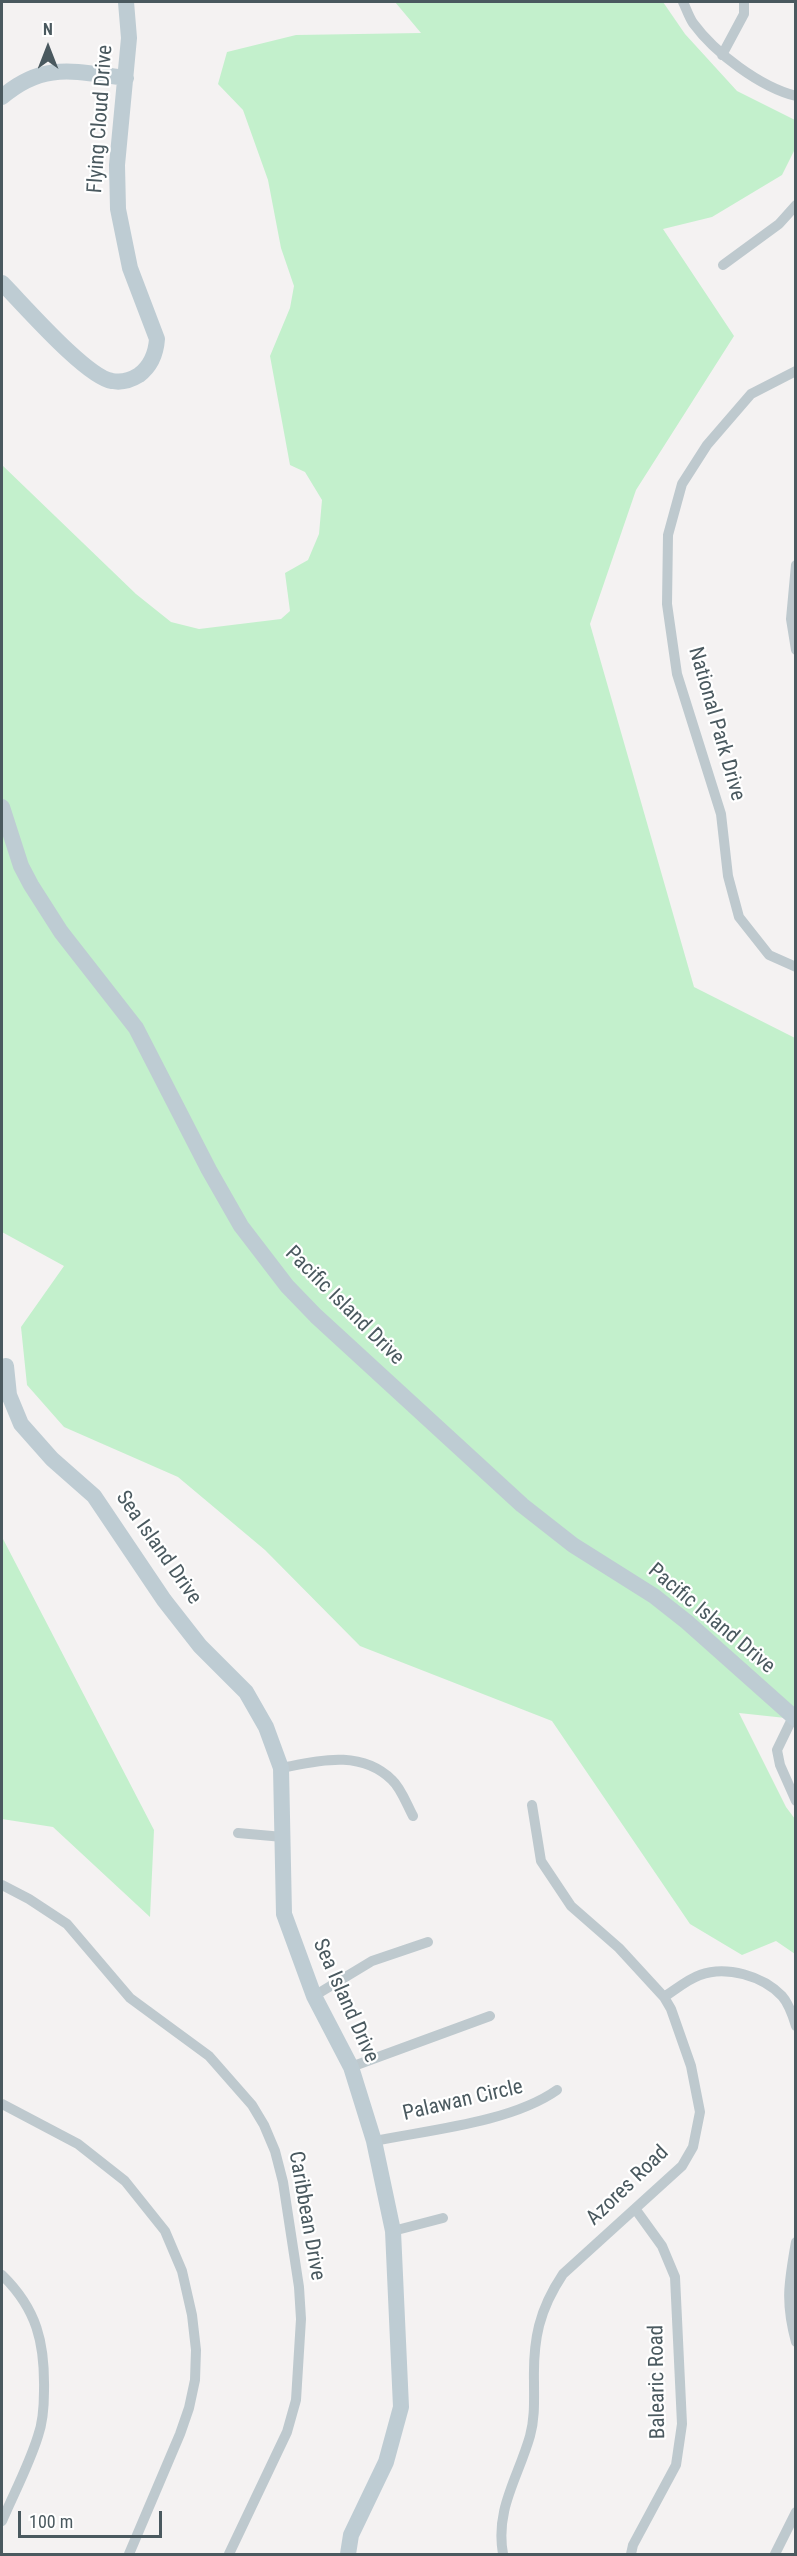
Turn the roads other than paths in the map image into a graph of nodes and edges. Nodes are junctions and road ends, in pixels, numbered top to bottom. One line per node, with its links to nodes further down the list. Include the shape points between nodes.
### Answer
1 (126, 2): 5 (street, Flying Cloud Drive)
2 (683, 2): 4 (street, via 692,22)
3 (744, 2): 4 (street, via 744,14)
4 (722, 55): 6 (street, via 778,92)
5 (126, 78): 7 (street, via 61,71 39,74 18,82); 10 (street, Flying Cloud Drive, via 117,165 118,208 130,268 157,339 151,362 141,373 122,381 100,377)
6 (795, 96)
7 (2, 97)
8 (795, 205): 9 (street, via 779,224)
9 (723, 264)
10 (2, 283)
11 (795, 371): 15 (street, National Park Drive, via 751,394 707,445 682,484 668,535 667,604 677,674 721,814 728,876 739,917 769,955)
12 (795, 565): 13 (street, via 791,619)
13 (795, 650)
14 (2, 807): 17 (street, Pacific Island Drive, via 21,866 45,909 136,1028 224,1197 258,1251 287,1286 522,1505 573,1545 679,1616)
15 (795, 968)
16 (6, 1366): 18 (street, Sea Island Drive, via 9,1395 21,1424 52,1459 94,1496 170,1608 200,1646 246,1692 266,1727)
17 (794, 1718): 19 (street, via 777,1750)
18 (281, 1768): 21 (street, via 331,1758 376,1768 393,1780); 23 (street, Sea Island Drive)
19 (795, 1801)
20 (532, 1805): 27 (street, Azores Road, via 541,1861 571,1906 620,1948)
21 (413, 1816)
22 (238, 1833): 23 (street)
23 (283, 1837): 26 (street, Sea Island Drive, via 284,1914)
24 (2, 1885): 43 (street, Caribbean Drive, via 67,1924 130,1998 209,2056 252,2105 275,2151 299,2287 296,2400 287,2432)
25 (428, 1942): 26 (street, via 372,1961)
26 (314, 1996): 30 (street, Sea Island Drive)
27 (664, 1997): 29 (street, via 700,1974 727,1971 753,1977 782,1996); 34 (street, Azores Road, via 691,2066 700,2112 698,2128 682,2166)
28 (490, 2016): 30 (street)
29 (795, 2026)
30 (351, 2067): 33 (street, Sea Island Drive)
31 (557, 2090): 33 (street, Palawan Circle, via 540,2103 517,2112)
32 (2, 2104): 42 (street, via 78,2144 125,2181 165,2231 182,2271 192,2315 195,2380 180,2434)
33 (374, 2141): 36 (street, Sea Island Drive)
34 (636, 2210): 45 (street, Azores Road, via 563,2274 542,2312 534,2351 535,2409 530,2436 502,2515); 46 (street, Balearic Road, via 662,2246 675,2277 682,2424 676,2466 633,2545)
35 (443, 2218): 36 (street)
36 (393, 2231): 44 (street, Sea Island Drive, via 401,2407 386,2462 351,2535)
37 (795, 2242): 39 (street, via 788,2312)
38 (2, 2274): 41 (street, via 33,2315 43,2348 44,2372 39,2435)
39 (795, 2342)
40 (795, 2512): 47 (street)
41 (2, 2521)
42 (129, 2554)
43 (229, 2554)
44 (348, 2554)
45 (503, 2554)
46 (632, 2554)
47 (775, 2554)

